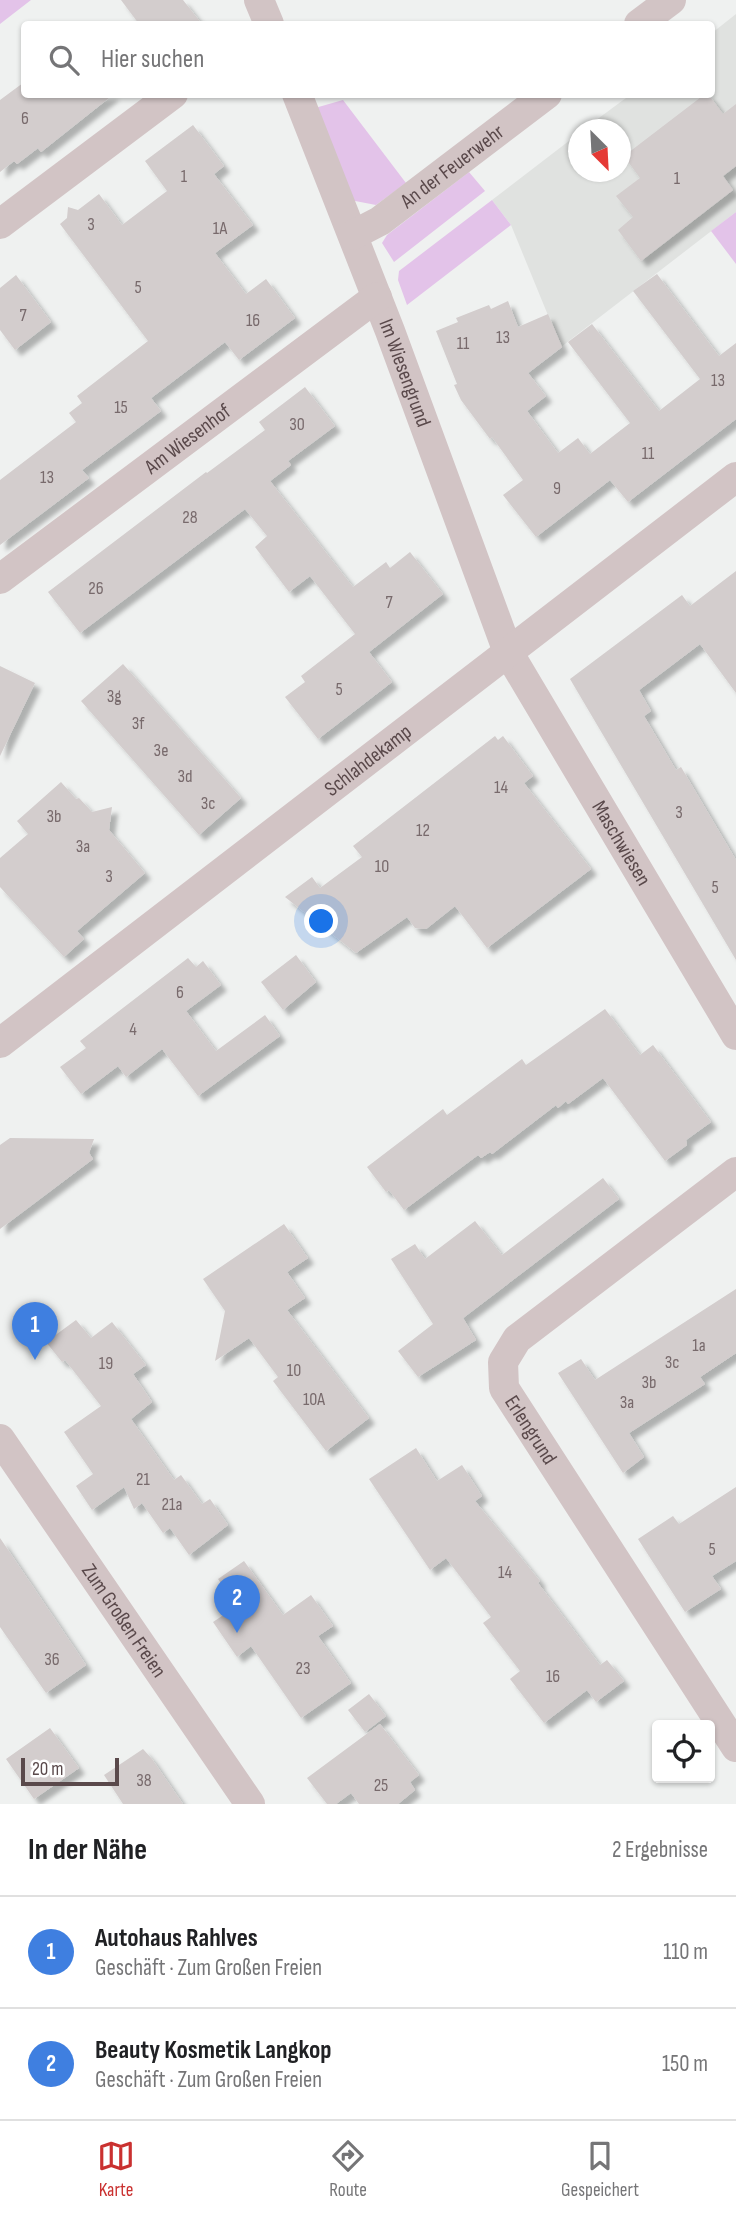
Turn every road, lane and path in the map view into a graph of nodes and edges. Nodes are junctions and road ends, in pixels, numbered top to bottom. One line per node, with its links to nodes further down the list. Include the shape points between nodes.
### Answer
1 (671, 0): 2 (street)
2 (643, 21)
3 (168, 98): 6 (street)
4 (299, 98): 7 (street, Im Wiesengrund)
5 (542, 98): 7 (street, An der Feuerwehr, via 380,221)
6 (0, 225)
7 (354, 235): 8 (street, Im Wiesengrund)
8 (377, 297): 10 (street, Am Wiesenhof); 11 (street, Im Wiesengrund)
9 (736, 477): 11 (street, Schlahdekamp)
10 (0, 579)
11 (508, 652): 12 (street, Maschwiesen); 13 (street, Schlahdekamp)
12 (736, 1035)
13 (0, 1043)
14 (736, 1172): 16 (street, Erlengrund, via 517,1339 503,1363 504,1388)
15 (0, 1438): 17 (street, Zum Großen Freien)
16 (736, 1747)
17 (250, 1804)

